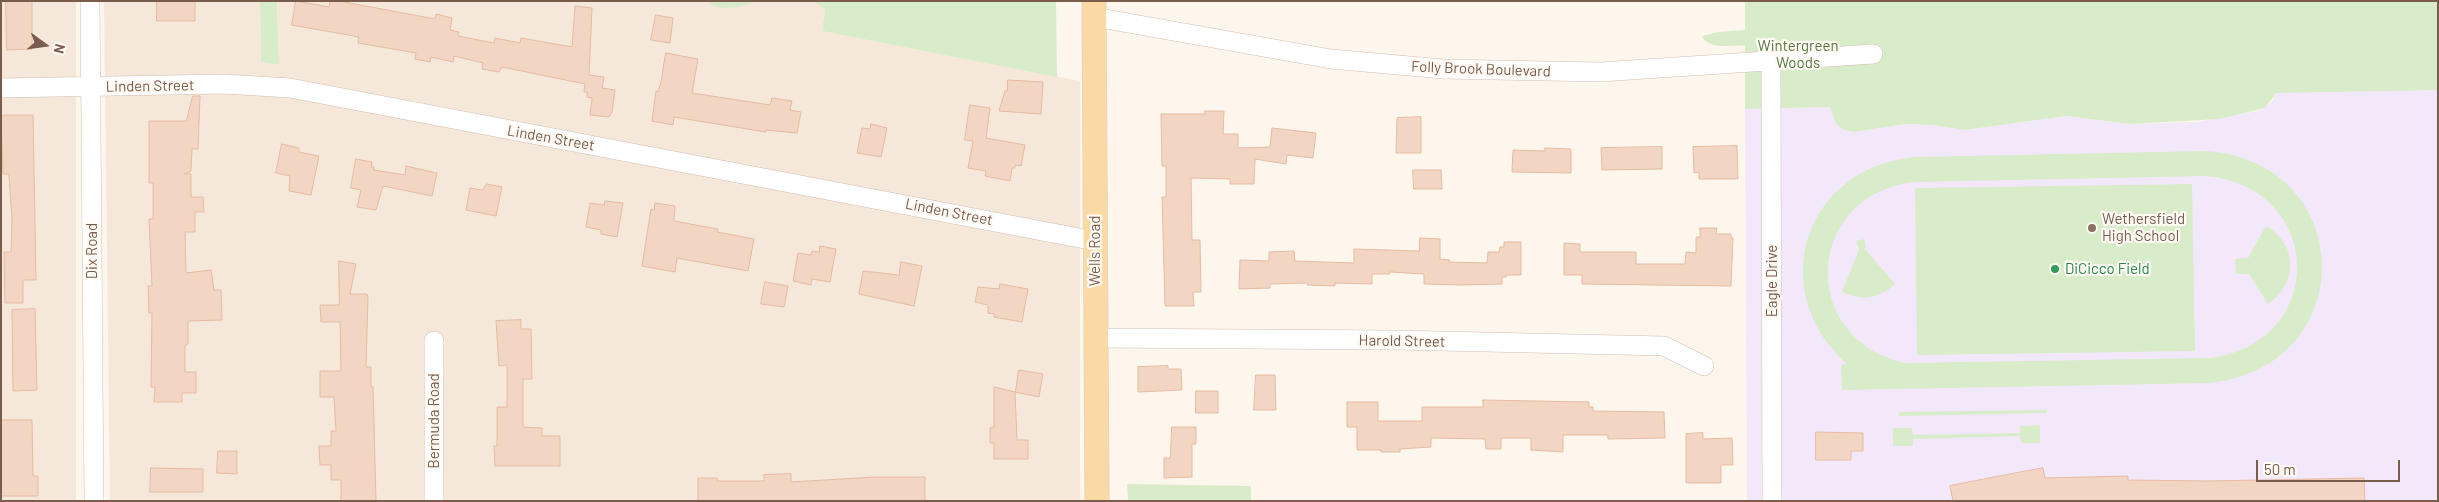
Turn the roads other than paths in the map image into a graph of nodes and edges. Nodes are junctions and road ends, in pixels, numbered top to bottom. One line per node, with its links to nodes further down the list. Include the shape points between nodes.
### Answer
1 (90, 1): 5 (street, Dix Road)
2 (1094, 9): 4 (street, Folly Brook Boulevard, via 1331,58 1443,68 1600,72); 7 (main road, Wells Road)
3 (1872, 54): 4 (street, Folly Brook Boulevard)
4 (1772, 61): 14 (street, Eagle Drive)
5 (90, 87): 6 (street, Linden Street); 7 (street, Linden Street, via 224,84 290,88); 11 (street, Dix Road)
6 (1, 88)
7 (1095, 241): 8 (main road, Wells Road)
8 (1096, 338): 10 (street, Harold Street, via 1664,346); 13 (main road, Wells Road)
9 (434, 341): 12 (street, Bermuda Road)
10 (1704, 366)
11 (94, 501)
12 (434, 501)
13 (1097, 501)
14 (1772, 501)

